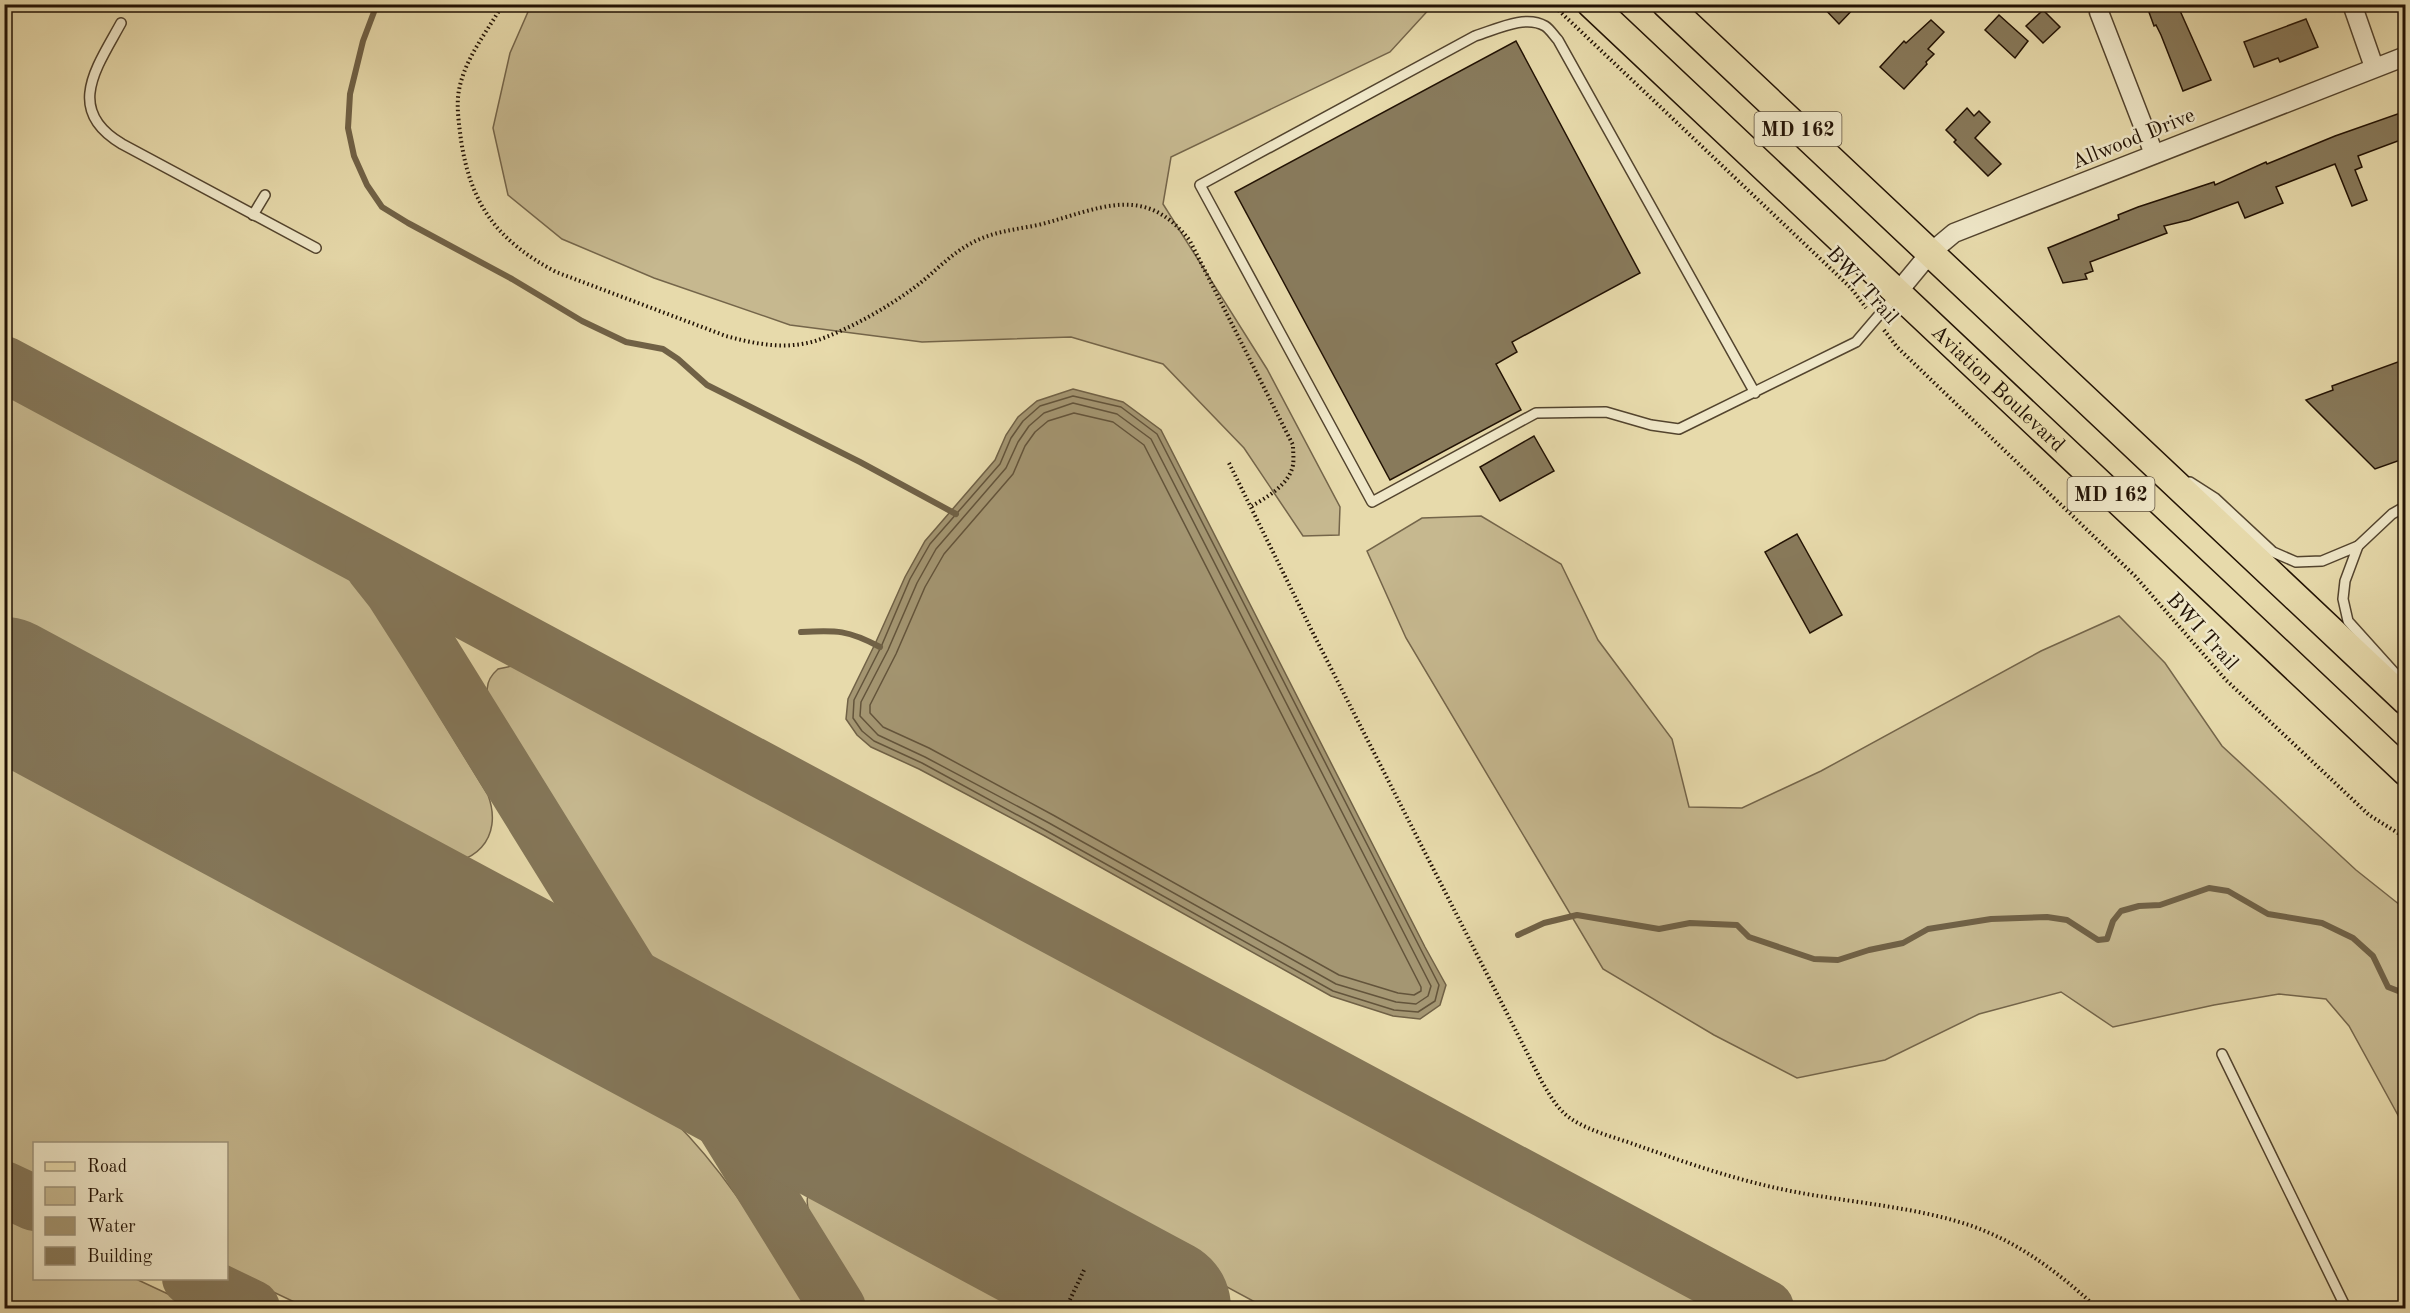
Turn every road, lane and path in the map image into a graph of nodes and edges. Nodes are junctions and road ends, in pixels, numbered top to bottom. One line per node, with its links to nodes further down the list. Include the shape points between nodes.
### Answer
1 (503, 4): 20 (path, via 465,72 459,90 459,116 463,155 478,200 499,232 524,253 556,272 726,336 780,346 815,341 854,324 912,290 953,255 992,234 1110,205 1154,209 1190,241 1293,445 1293,467 1282,485)
2 (1552, 4): 16 (path, BWI Trail, via 1851,288)
3 (1591, 4): 15 (main road, Aviation Boulevard / MD 162)
4 (1666, 4): 14 (main road, MD 162)
5 (2352, 4): 9 (street)
6 (2099, 12): 10 (street)
7 (121, 23): 12 (lane, via 89,91 89,104 99,127 122,144)
8 (2406, 56): 9 (street, Allwood Drive)
9 (2374, 67): 10 (street, Allwood Drive)
10 (2154, 154): 14 (street, Allwood Drive, via 1954,233)
11 (265, 195): 12 (lane)
12 (253, 215): 13 (lane)
13 (316, 248)
14 (1930, 253): 15 (street, Allwood Drive); 18 (main road, MD 162)
15 (1898, 293): 16 (lane); 25 (main road, Aviation Boulevard / MD 162)
16 (1876, 320): 17 (lane, via 1856,342); 26 (path, BWI Trail, via 1898,346 2135,576 2226,680 2369,815)
17 (1755, 393): 17 (lane, via 1558,40 1545,26 1530,21 1515,23 1475,36 1200,185 1372,502 1536,413 1606,412 1679,429)
18 (2139, 450): 22 (lane, via 2215,498 2274,552 2288,559 2322,561); 24 (main road, MD 162)
19 (1229, 463): 20 (path)
20 (1252, 506): 30 (path, via 1309,625 1556,1105 1584,1126 1771,1187 1968,1225 2008,1241 2040,1260)
21 (2406, 506): 22 (lane)
22 (2358, 546): 23 (lane, via 2345,581 2343,599 2348,621)
23 (2406, 685)
24 (2406, 701)
25 (2406, 772)
26 (2406, 838)
27 (2222, 1053): 31 (lane)
28 (1085, 1268): 29 (path)
29 (1066, 1308)
30 (2097, 1308)
31 (2346, 1308)

